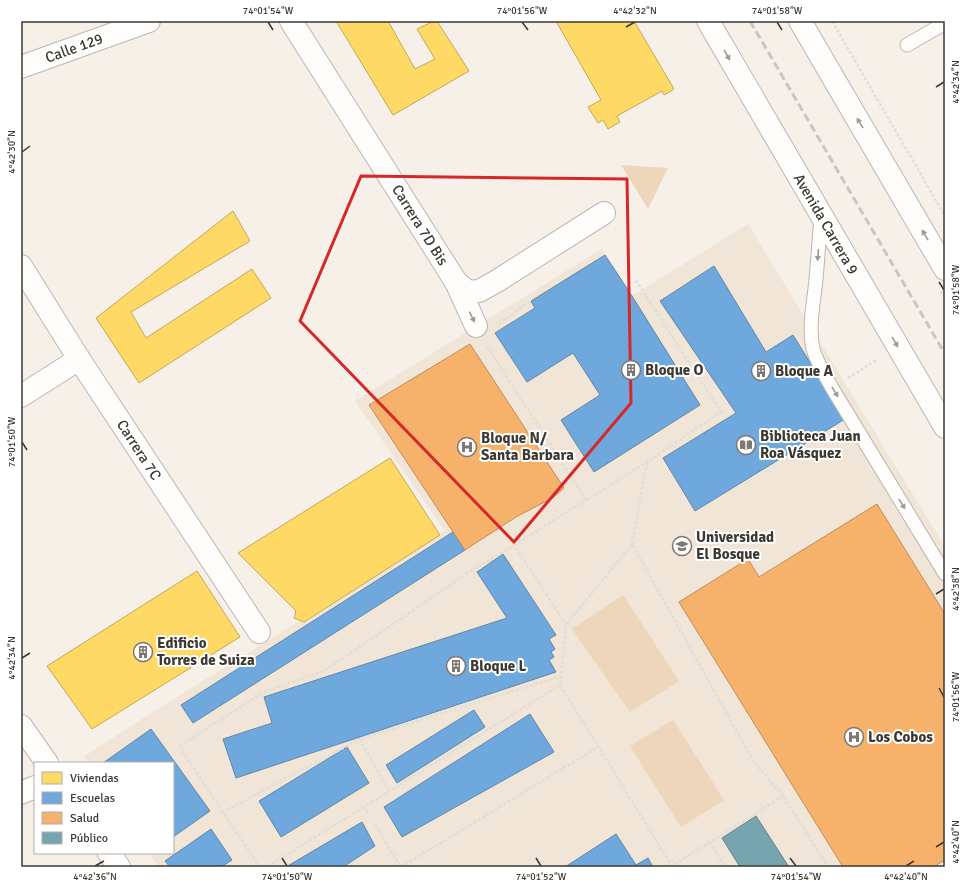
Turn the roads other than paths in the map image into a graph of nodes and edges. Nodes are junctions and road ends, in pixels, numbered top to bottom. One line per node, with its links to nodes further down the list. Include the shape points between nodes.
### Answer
1 (149, 21): 7 (street, Calle 129)
2 (291, 21): 12 (street, Carrera 7D Bis)
3 (708, 21): 9 (street, Avenida Carrera 9, one-way to 9)
4 (800, 21): 11 (street, one-way to 4)
5 (945, 23): 6 (lane)
6 (907, 45)
7 (21, 67)
8 (604, 213): 12 (street, Carrera 7D Bis, via 480,291 468,292)
9 (821, 216): 16 (street, Avenida Carrera 9, one-way to 16); 17 (lane, one-way to 17, via 810,322 810,336 819,365)
10 (21, 266): 14 (street, Carrera 7C)
11 (945, 269)
12 (456, 282): 13 (street, one-way to 13)
13 (485, 332)
14 (79, 359): 15 (street); 18 (street, Carrera 7C)
15 (21, 396)
16 (945, 427)
17 (945, 574)
18 (259, 632)
19 (21, 726): 20 (street)
20 (46, 762)
21 (34, 787): 22 (street)
22 (21, 793)
23 (110, 854): 24 (street)
24 (119, 867)

